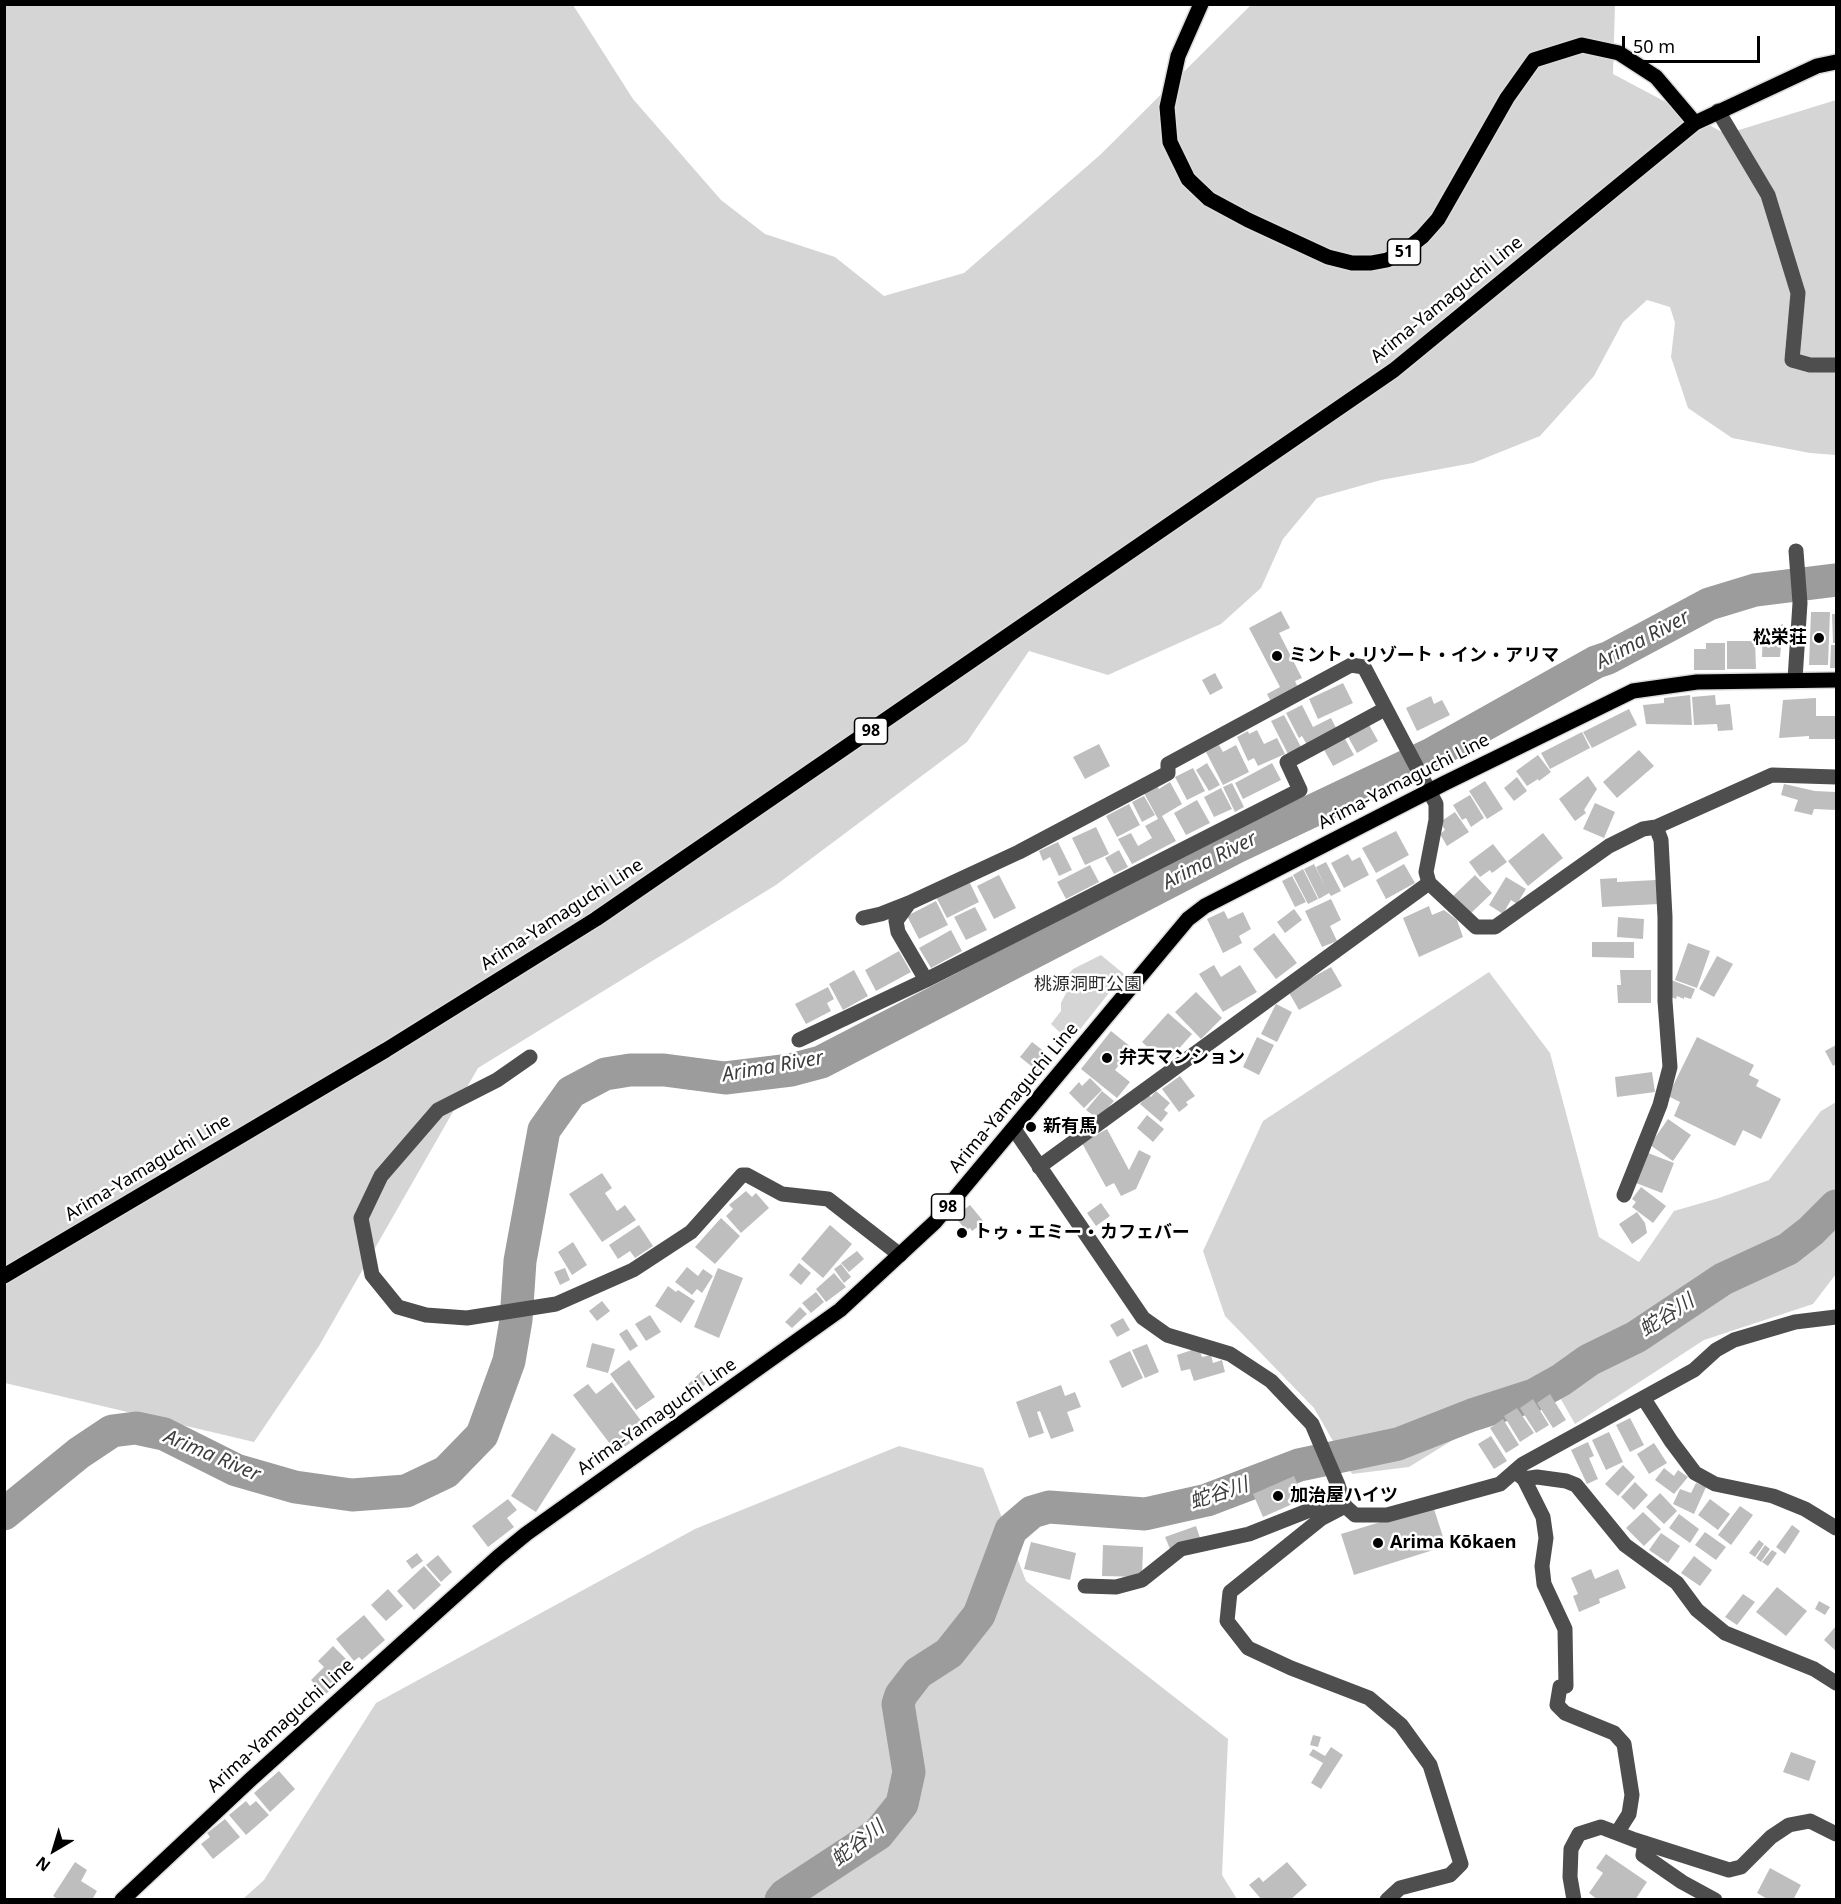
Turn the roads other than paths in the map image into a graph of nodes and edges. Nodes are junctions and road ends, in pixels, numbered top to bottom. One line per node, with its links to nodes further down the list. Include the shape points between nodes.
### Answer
1 (1200, 4): 4 (main road, 51, via 1179,56 1167,107 1170,142 1188,179 1209,199 1248,220 1328,257 1352,263 1387,260 1422,237 1438,219 1507,98 1534,60 1582,45 1619,53 1656,77)
2 (1836, 62): 3 (main road, Arima-Yamaguchi Line, via 1816,66)
3 (1718, 111): 4 (main road, Arima-Yamaguchi Line); 5 (street, via 1768,195 1798,293 1792,360)
4 (1695, 123): 23 (main road, Arima-Yamaguchi Line / 98, via 1394,370 774,798 596,919 406,1038)
5 (1836, 365)
6 (1796, 554): 7 (street, via 1800,603)
7 (1795, 679): 8 (main road, Arima-Yamaguchi Line / 98); 11 (main road, Arima-Yamaguchi Line / 98, via 1697,682 1633,691)
8 (1836, 680)
9 (1385, 709): 11 (street); 14 (street, via 1364,667 1351,665 1168,764 1168,773 1019,852); 16 (street, via 1287,762 1300,790)
10 (1836, 777): 12 (street, via 1772,775)
11 (1426, 785): 13 (street, via 1436,804 1426,872); 19 (main road, Arima-Yamaguchi Line / 98, via 1212,902 1188,919)
12 (1656, 827): 13 (street, via 1643,829 1609,846 1495,927 1476,927); 21 (street, via 1661,840 1670,1067 1660,1105)
13 (1429, 883): 20 (street)
14 (909, 903): 15 (street); 16 (street, via 896,921 898,932)
15 (863, 918)
16 (927, 980): 17 (street)
17 (799, 1040)
18 (530, 1057): 22 (street, via 497,1080 438,1110 381,1176 361,1218 372,1275 398,1307 426,1315 467,1318 556,1304 633,1270 691,1232 747,1174 782,1194 828,1199)
19 (1014, 1129): 20 (street); 22 (main road, Arima-Yamaguchi Line / 98, via 935,1222)
20 (1039, 1167): 27 (street, via 1143,1318 1167,1335 1230,1354 1271,1382 1312,1424)
21 (1624, 1195)
22 (900, 1255): 34 (main road, Arima-Yamaguchi Line / 98, via 840,1310 498,1557)
23 (4, 1276)
24 (1836, 1317): 25 (street, via 1795,1322 1734,1340 1694,1370)
25 (1644, 1399): 26 (street, via 1523,1464); 28 (street, via 1695,1473 1715,1484 1773,1496)
26 (1519, 1475): 27 (street, via 1500,1485 1387,1515 1355,1515); 30 (street, via 1576,1485 1625,1545 1677,1584 1697,1610 1725,1633 1814,1669); 31 (street, via 1544,1516 1544,1584 1565,1629 1566,1686 1560,1687 1557,1705 1565,1713 1614,1733 1624,1744 1632,1796 1629,1814)
27 (1342, 1497): 29 (street, via 1249,1534 1181,1550 1142,1580 1116,1587); 35 (street, via 1322,1518 1230,1592 1227,1621 1248,1648 1369,1698 1401,1725 1430,1765 1461,1864 1450,1875 1400,1888)
28 (1836, 1528)
29 (1085, 1586)
30 (1836, 1683)
31 (1617, 1833): 33 (street); 36 (street, via 1601,1827 1579,1834 1571,1849)
32 (1836, 1834): 33 (street, via 1810,1821 1789,1824 1741,1867 1729,1870)
33 (1645, 1843): 37 (street, via 1643,1855)
34 (122, 1899)
35 (1387, 1899)
36 (1574, 1899)
37 (1715, 1899)

